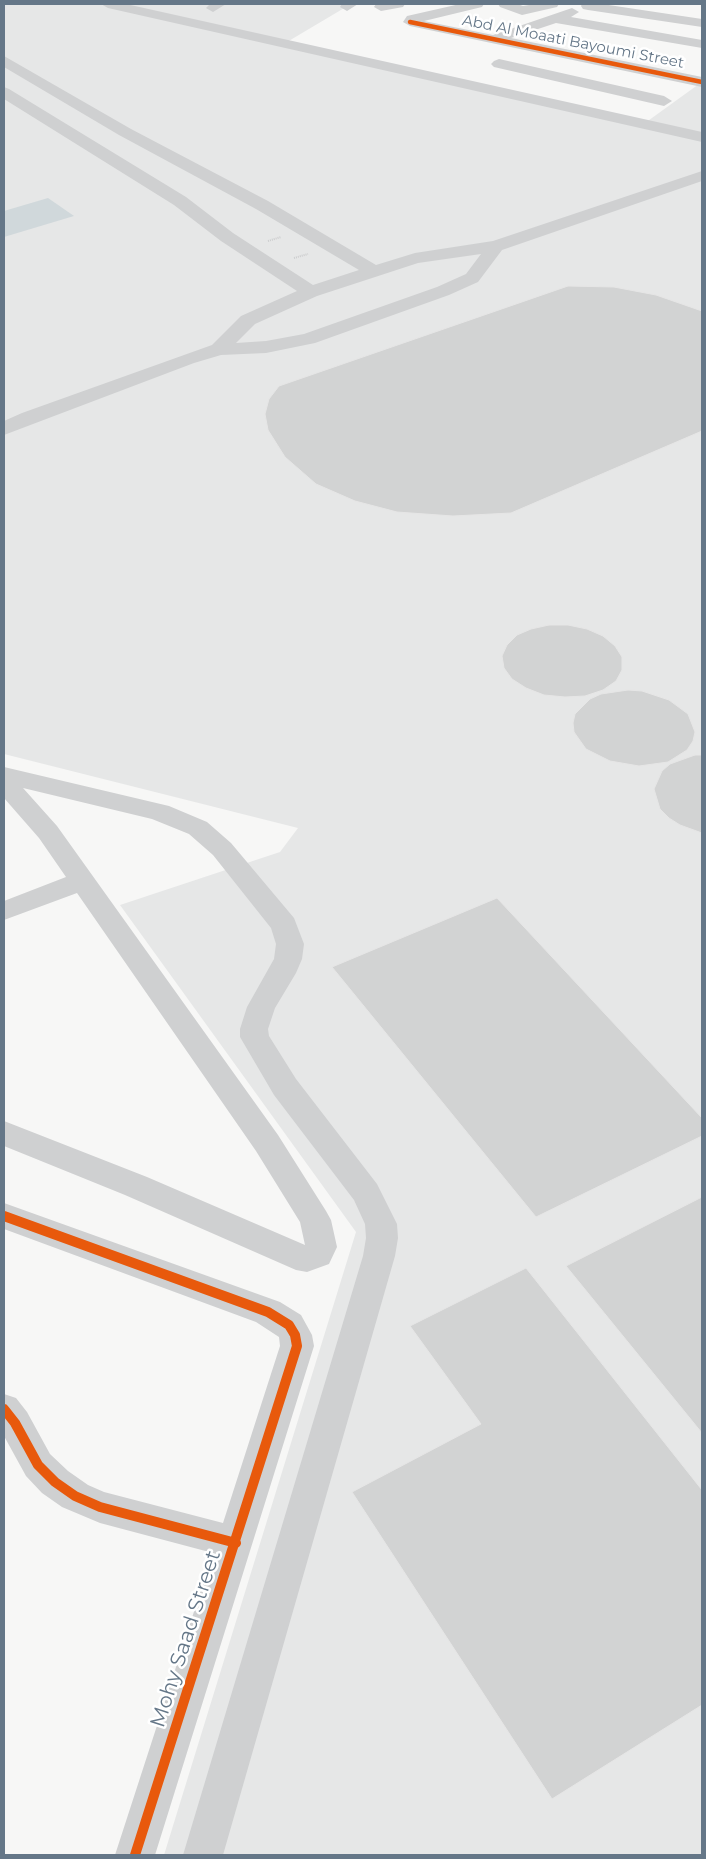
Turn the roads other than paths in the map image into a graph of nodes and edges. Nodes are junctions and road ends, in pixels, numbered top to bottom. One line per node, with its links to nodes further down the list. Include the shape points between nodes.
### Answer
1 (108, 4): 37 (street)
2 (398, 4): 6 (street)
3 (477, 4): 7 (street)
4 (505, 4): 8 (street, via 518,10)
5 (591, 5): 8 (street); 9 (street)
6 (381, 7)
7 (456, 9): 10 (street); 11 (street)
8 (553, 11): 14 (street); 15 (street)
9 (660, 17): 12 (street); 15 (street)
10 (416, 20): 13 (street); 16 (street, Abd Al Moaati Bayoumi Street)
11 (478, 20)
12 (702, 23)
13 (441, 26)
14 (522, 29): 16 (street); 19 (street)
15 (630, 33): 17 (street); 19 (street)
16 (495, 39): 18 (street, Abd Al Moaati Bayoumi Street)
17 (702, 44)
18 (525, 45): 20 (street, Abd Al Moaati Bayoumi Street); 23 (street)
19 (602, 49): 22 (street)
20 (572, 54): 24 (street, Abd Al Moaati Bayoumi Street); 26 (street)
21 (4, 61): 25 (street)
22 (680, 62)
23 (499, 64): 26 (street); 29 (street)
24 (632, 67): 27 (street, Abd Al Moaati Bayoumi Street); 30 (street)
25 (26, 74): 28 (street); 36 (street)
26 (547, 75): 30 (street); 31 (street)
27 (698, 77): 33 (street)
28 (4, 79)
29 (480, 79)
30 (607, 88): 33 (street); 34 (street)
31 (529, 90)
32 (4, 92): 38 (street)
33 (664, 101): 35 (street)
34 (588, 105)
35 (643, 118)
36 (125, 132): 38 (street); 40 (street)
37 (702, 137)
38 (86, 144): 41 (street)
39 (702, 176): 42 (street)
40 (262, 205): 41 (street); 43 (street)
41 (207, 220): 44 (street)
42 (496, 246): 43 (street, via 435,254); 45 (street, via 472,278 443,291 308,339 266,347)
43 (373, 271): 44 (street)
44 (311, 292): 45 (street, via 248,320)
45 (219, 349): 46 (street, via 28,417)
46 (4, 429)
47 (4, 775): 56 (street, via 160,812 198,828 222,850 284,925 290,944 282,973 257,1018 255,1037 285,1087 366,1193 381,1224 378,1256)
48 (4, 782): 49 (street, via 48,832)
49 (82, 881): 50 (street); 51 (street, via 267,1143 316,1220 321,1247 318,1255 307,1259 296,1257 136,1186)
50 (4, 912)
51 (4, 1133)
52 (4, 1216): 54 (street, Mohy Saad Street, via 268,1312 289,1325 297,1346 295,1357)
53 (4, 1409): 54 (street, via 38,1465 75,1496 100,1506)
54 (236, 1542): 55 (street, Mohy Saad Street)
55 (135, 1855)
56 (203, 1855)

